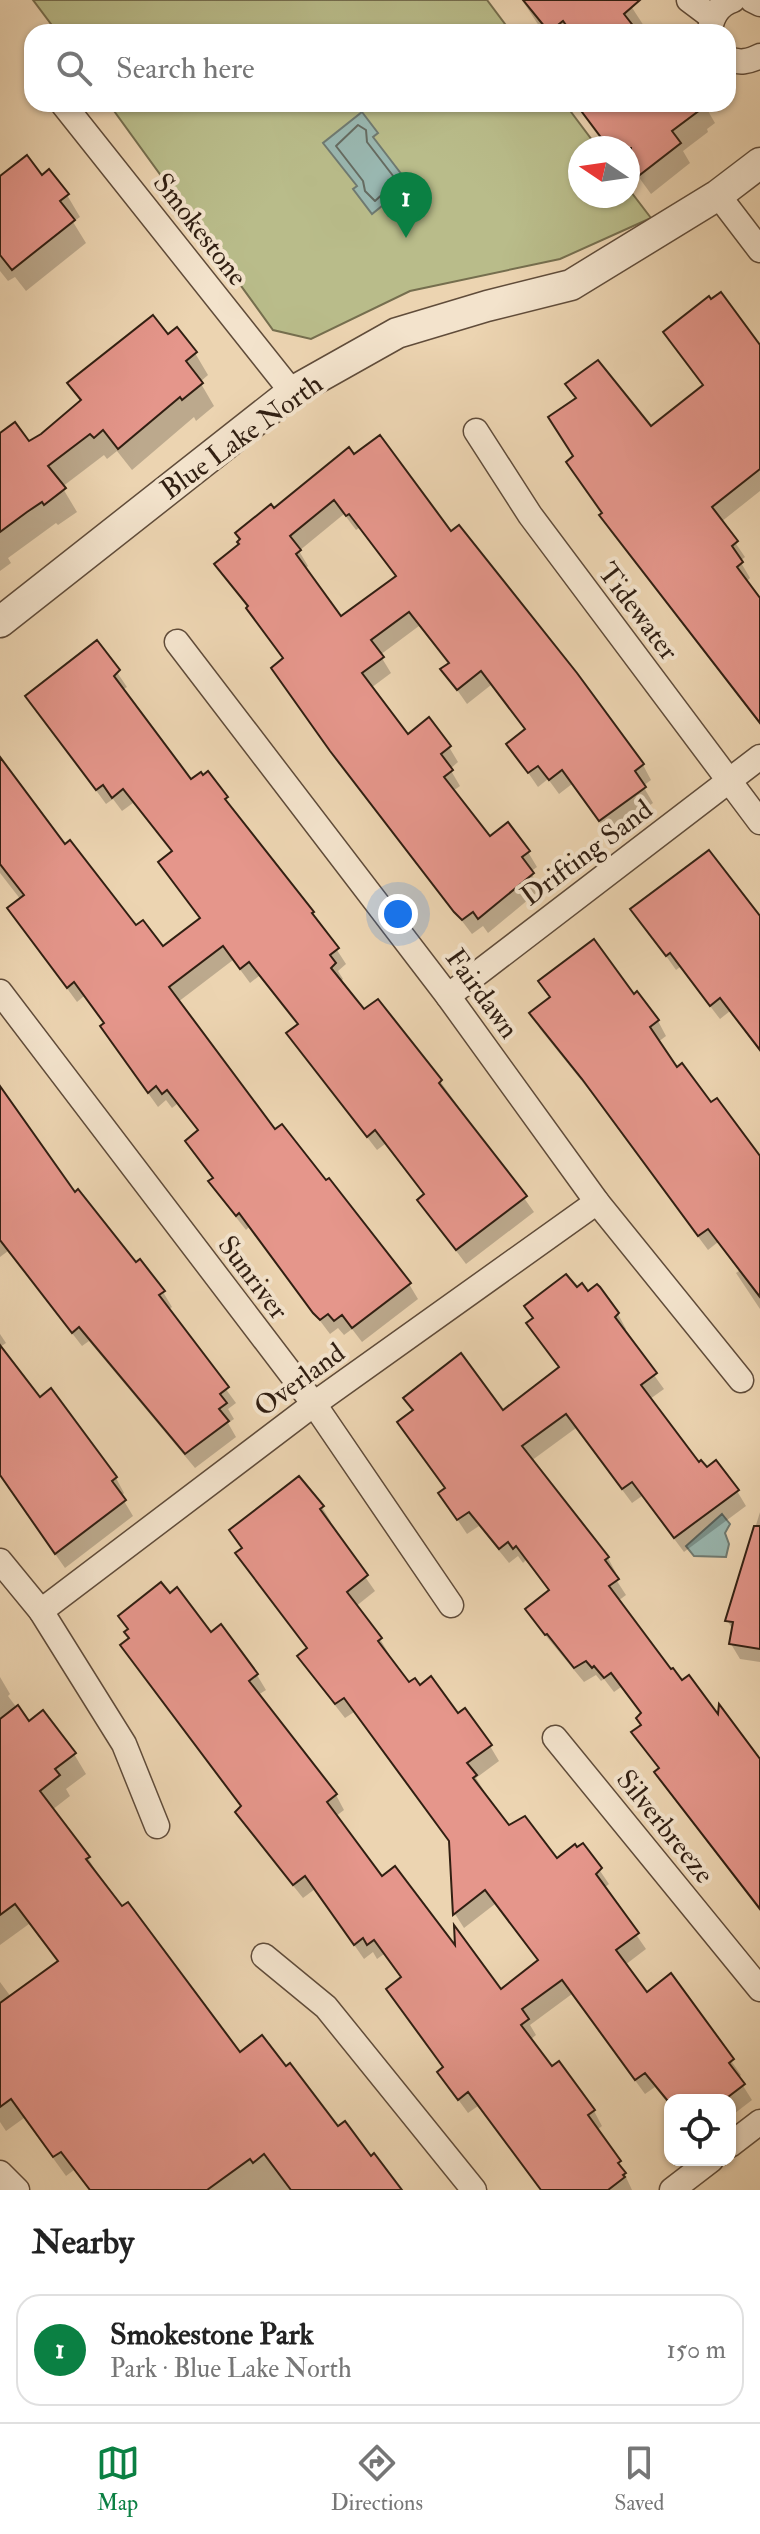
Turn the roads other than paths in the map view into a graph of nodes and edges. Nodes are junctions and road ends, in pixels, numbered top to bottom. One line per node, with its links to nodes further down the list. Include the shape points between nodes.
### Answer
1 (689, 0): 5 (street)
2 (733, 0): 6 (street, via 719,8)
3 (752, 0): 4 (street)
4 (760, 4)
5 (711, 24)
6 (712, 24)
7 (760, 56): 8 (street)
8 (736, 61)
9 (69, 112): 13 (street, Smokestone)
10 (760, 163): 11 (street, Blue Lake North)
11 (718, 195): 12 (street); 13 (street, Blue Lake North, via 571,285 397,333)
12 (760, 250)
13 (292, 392): 15 (street, Blue Lake North)
14 (476, 431): 18 (street, Tidewater, via 530,515)
15 (0, 622)
16 (177, 642): 21 (street, Fairdawn)
17 (760, 757): 18 (street, Drifting Sand)
18 (729, 781): 19 (street, Tidewater); 21 (street, Drifting Sand)
19 (760, 822)
20 (0, 992): 24 (street, Sunriver)
21 (448, 996): 22 (street, Fairdawn)
22 (597, 1202): 23 (street, Fairdawn); 24 (street, Overland)
23 (741, 1380)
24 (314, 1404): 26 (street, Sunriver); 27 (street, Overland)
25 (0, 1561): 27 (street)
26 (451, 1605)
27 (41, 1611): 29 (street, via 124,1744)
28 (555, 1738): 31 (street, Silverbreeze)
29 (157, 1826)
30 (264, 1956): 37 (street, via 326,2007)
31 (760, 1989)
32 (760, 2122): 33 (street)
33 (736, 2140)
34 (703, 2166): 38 (street)
35 (0, 2173): 36 (street)
36 (17, 2190)
37 (474, 2190)
38 (672, 2190)

